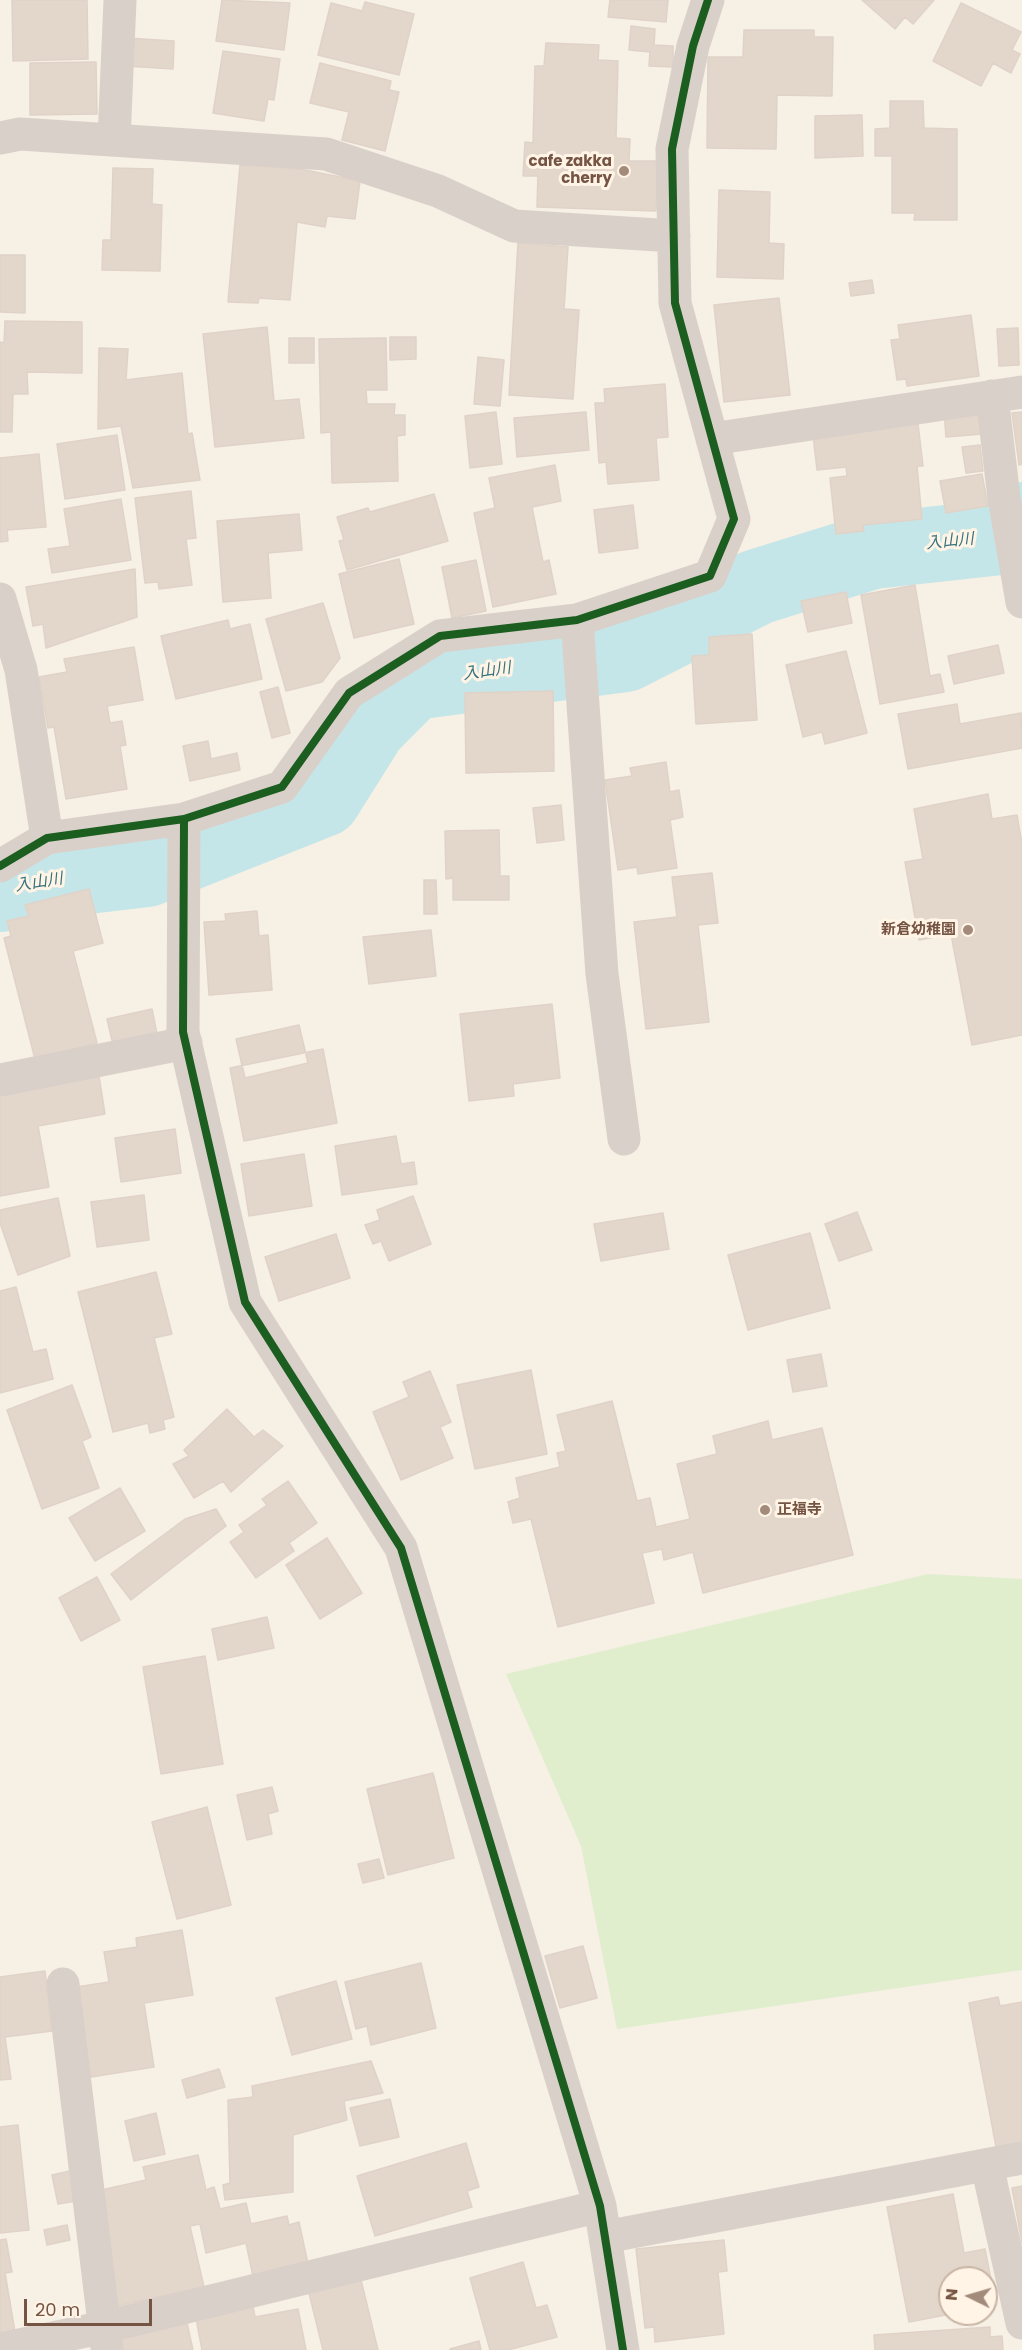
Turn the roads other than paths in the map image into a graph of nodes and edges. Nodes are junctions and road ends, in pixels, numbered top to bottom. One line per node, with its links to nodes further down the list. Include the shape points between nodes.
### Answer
1 (120, 0): 4 (street)
2 (708, 0): 5 (street, via 693,46 672,149)
3 (0, 138): 4 (street, via 20,134)
4 (114, 140): 5 (street, via 326,154 438,191 514,226)
5 (674, 236): 7 (street, via 675,303)
6 (1007, 394): 7 (street); 9 (street, via 1004,498)
7 (712, 439): 10 (street, via 734,519 710,576)
8 (0, 599): 12 (street, via 21,670)
9 (1022, 602)
10 (577, 631): 11 (street, via 440,636 349,693 282,787); 16 (street, via 602,974)
11 (184, 824): 12 (street); 14 (street)
12 (47, 838): 13 (street)
13 (0, 866)
14 (186, 1043): 15 (street); 20 (street, via 244,1302 401,1548)
15 (0, 1080)
16 (624, 1139)
17 (63, 1984): 23 (street)
18 (1022, 2158): 19 (street)
19 (987, 2165): 21 (street); 22 (street)
20 (600, 2206): 21 (street); 23 (street)
21 (605, 2237): 25 (street)
22 (1022, 2323)
23 (106, 2339): 24 (street)
24 (0, 2349)
25 (623, 2350)

